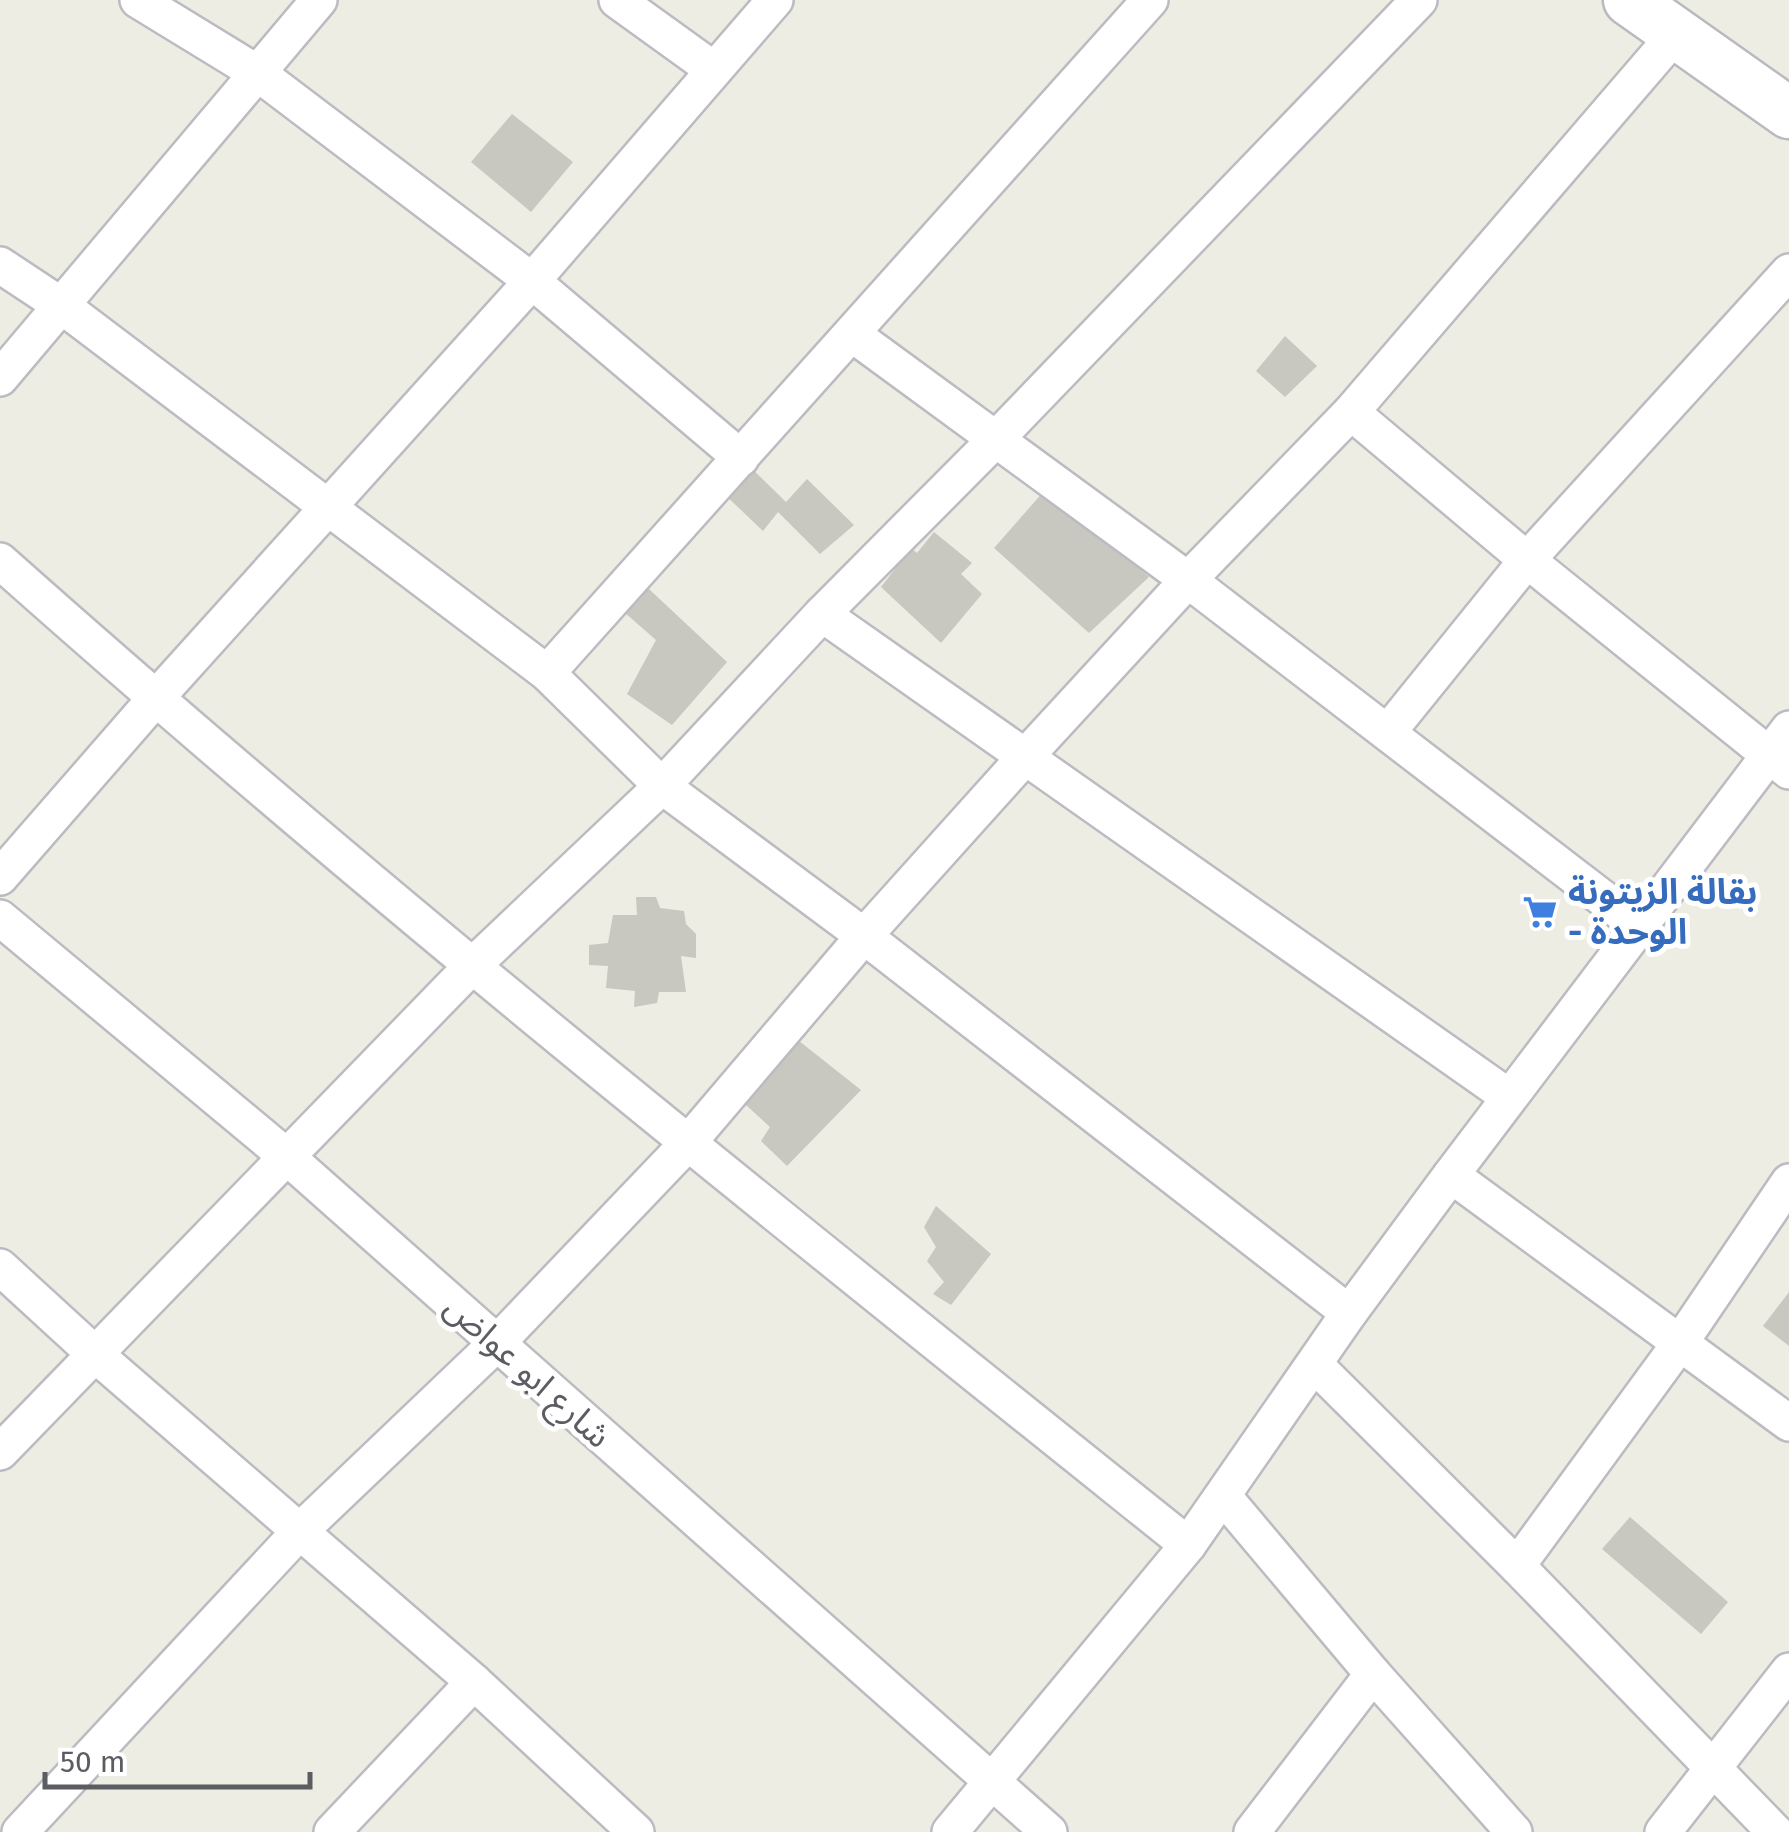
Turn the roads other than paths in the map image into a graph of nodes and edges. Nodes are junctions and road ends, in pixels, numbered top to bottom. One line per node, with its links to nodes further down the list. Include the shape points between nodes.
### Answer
1 (138, 0): 10 (street)
2 (319, 0): 10 (street)
3 (617, 0): 9 (street)
4 (775, 0): 9 (street)
5 (1150, 0): 16 (street)
6 (1419, 0): 19 (street)
7 (1629, 0): 8 (street)
8 (1675, 34): 11 (street); 18 (street)
9 (714, 70): 14 (street)
10 (259, 74): 14 (street); 15 (street)
11 (1789, 113)
12 (0, 265): 15 (street)
13 (1789, 272): 22 (street)
14 (532, 281): 20 (street); 21 (street)
15 (62, 306): 17 (street); 21 (street)
16 (852, 334): 19 (street); 20 (street)
17 (0, 378)
18 (1351, 412): 22 (street); 24 (street)
19 (994, 440): 24 (street); 25 (street)
20 (740, 458): 26 (street)
21 (330, 506): 26 (street); 27 (street)
22 (1528, 560): 28 (street); 29 (street)
23 (0, 561): 27 (street)
24 (1188, 580): 28 (street); 30 (street)
25 (822, 614): 30 (street); 31 (street)
26 (547, 673): 31 (street)
27 (155, 699): 32 (street); 36 (street)
28 (1388, 732): 34 (street)
29 (1782, 752): 34 (street)
30 (1025, 757): 35 (street); 37 (street)
31 (662, 786): 35 (street); 36 (street)
32 (0, 877)
33 (0, 918): 39 (street, شارع ابو عواض)
34 (1639, 926): 37 (street)
35 (864, 936): 38 (street); 43 (street)
36 (471, 967): 38 (street); 39 (street)
37 (1508, 1098): 40 (street)
38 (687, 1144): 45 (street); 52 (street)
39 (286, 1156): 45 (street, شارع ابو عواض); 46 (street)
40 (1451, 1175): 43 (street); 44 (street)
41 (1789, 1182): 44 (street)
42 (0, 1267): 46 (street)
43 (1349, 1314): 47 (street)
44 (1680, 1342): 48 (street); 53 (street)
45 (497, 1343): 51 (street); 58 (street, شارع ابو عواض)
46 (96, 1355): 49 (street); 51 (street)
47 (1315, 1366): 50 (street); 53 (street)
48 (1789, 1423)
49 (0, 1452)
50 (1224, 1497): 52 (street); 55 (street)
51 (301, 1530): 56 (street); 60 (street)
52 (1188, 1545): 58 (street)
53 (1517, 1566): 57 (street)
54 (1789, 1671): 57 (street)
55 (1373, 1674): 64 (street); 65 (street)
56 (474, 1682): 59 (street); 61 (street)
57 (1714, 1768): 66 (street); 67 (street)
58 (992, 1780): 62 (street); 63 (street, شارع ابو عواض)
59 (624, 1828)
60 (20, 1832)
61 (332, 1832)
62 (950, 1832)
63 (1049, 1832)
64 (1252, 1832)
65 (1514, 1832)
66 (1663, 1832)
67 (1775, 1832)

